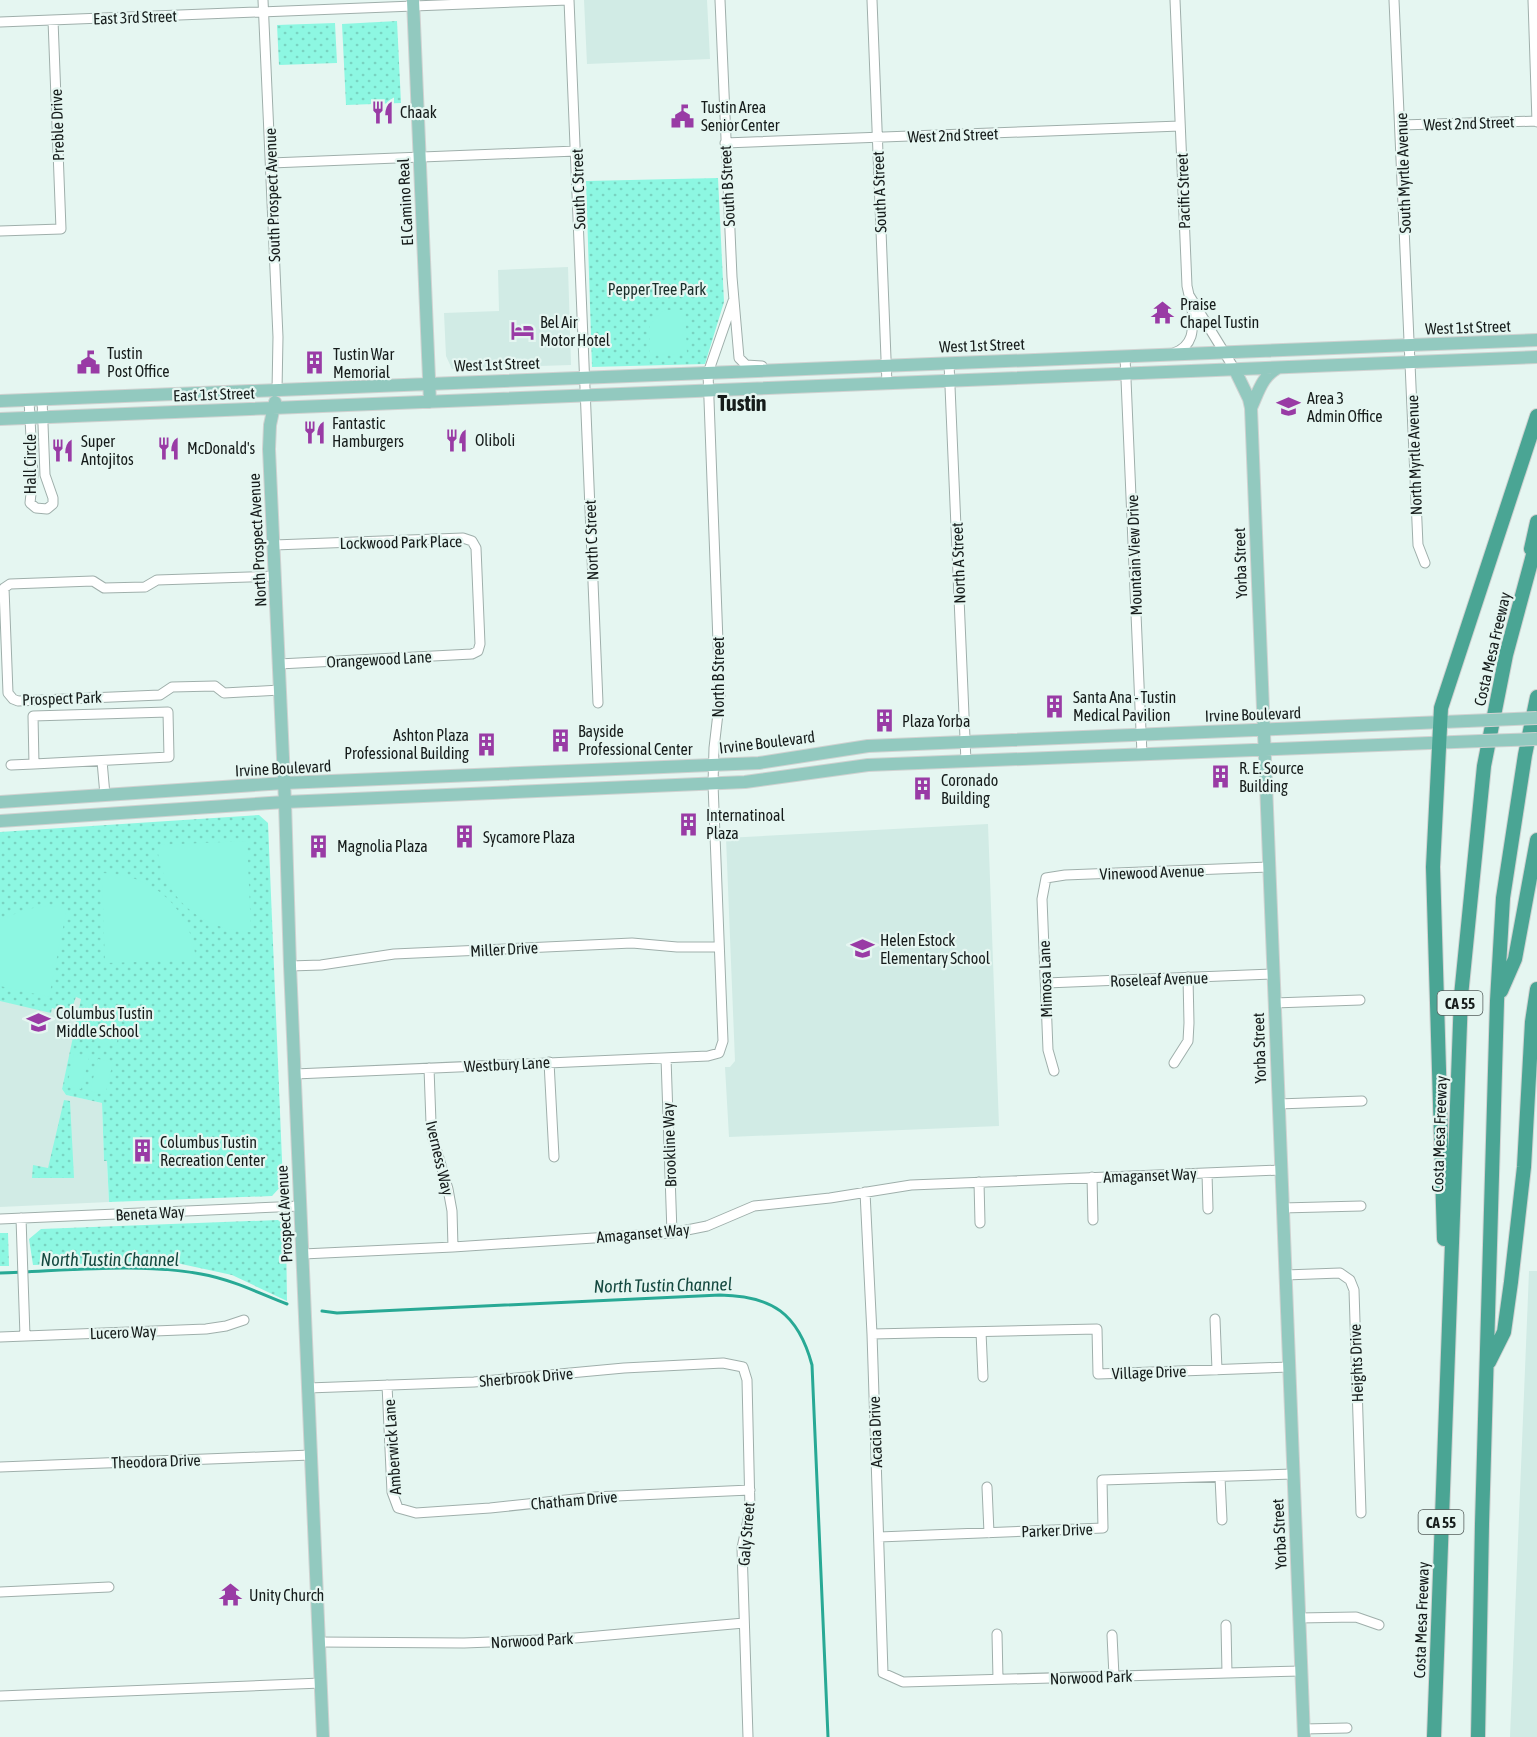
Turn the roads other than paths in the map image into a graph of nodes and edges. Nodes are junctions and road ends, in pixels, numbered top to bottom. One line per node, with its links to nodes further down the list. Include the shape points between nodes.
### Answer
1 (263, 0): 9 (street, South Prospect Avenue)
2 (569, 0): 8 (street, East 3rd Street); 17 (street, South C Street)
3 (720, 0): 16 (street, South B Street)
4 (872, 0): 15 (street, South A Street)
5 (1175, 0): 14 (street, Pacific Street)
6 (1394, 0): 13 (street, South Myrtle Avenue)
7 (1533, 0): 12 (street)
8 (413, 3): 9 (street, East 3rd Street); 18 (main road, El Camino Real)
9 (264, 12): 10 (street, East 3rd Street); 19 (street, South Prospect Avenue)
10 (53, 20): 11 (street, East 3rd Street); 20 (street, Preble Drive, via 61,229)
11 (0, 22)
12 (1537, 121): 13 (street, West 2nd Street)
13 (1401, 125): 24 (street, South Myrtle Avenue)
14 (1180, 126): 15 (street, West 2nd Street); 21 (street, Pacific Street, via 1186,278)
15 (877, 138): 16 (street, West 2nd Street); 31 (street, South A Street)
16 (725, 143): 22 (street, South B Street)
17 (576, 151): 18 (street); 37 (street, South C Street)
18 (419, 156): 19 (street); 39 (main road, El Camino Real)
19 (271, 163): 41 (street, South Prospect Avenue)
20 (0, 231)
21 (1192, 298): 25 (street, Pacific Street); 26 (street, via 1190,342)
22 (733, 301): 33 (street, South B Street, via 739,358 746,365 784,365); 35 (street, South B Street)
23 (1537, 340): 24 (main road, West 1st Street)
24 (1410, 345): 25 (main road, West 1st Street); 30 (street, North Myrtle Avenue)
25 (1224, 352): 26 (main road, West 1st Street); 34 (street, Pacific Street)
26 (1168, 355): 27 (main road, West 1st Street)
27 (1125, 356): 29 (main road, West 1st Street); 36 (street, Mountain View Drive)
28 (1537, 357): 30 (main road, West 1st Street)
29 (950, 363): 31 (main road, West 1st Street); 38 (street, North A Street)
30 (1410, 363): 32 (main road, West 1st Street); 57 (street, North Myrtle Avenue, via 1418,545)
31 (886, 366): 33 (main road, West 1st Street); 40 (street, South A Street)
32 (1279, 368): 34 (main road, West 1st Street); 49 (main road, via 1264,380)
33 (793, 369): 35 (main road, West 1st Street)
34 (1235, 370): 36 (main road, West 1st Street); 49 (main road, Yorba Street)
35 (708, 373): 37 (main road, West 1st Street); 42 (street, North B Street)
36 (1126, 374): 38 (main road, West 1st Street); 68 (street, Mountain View Drive)
37 (585, 377): 39 (main road, West 1st Street); 43 (street, North C Street)
38 (950, 381): 40 (main road, West 1st Street); 70 (street, North A Street)
39 (429, 384): 41 (main road, East 1st Street); 47 (main road, El Camino Real)
40 (887, 384): 42 (main road, West 1st Street)
41 (277, 390): 44 (main road, East 1st Street); 48 (main road, North Prospect Avenue)
42 (708, 391): 43 (main road, West 1st Street); 78 (street, North B Street, via 720,696)
43 (586, 396): 47 (main road, West 1st Street); 64 (street, North C Street)
44 (42, 399): 45 (main road, East 1st Street); 51 (street, Hall Circle)
45 (29, 400): 46 (main road, East 1st Street); 52 (street, Hall Circle)
46 (0, 401)
47 (430, 402): 48 (main road, East 1st Street)
48 (273, 408): 51 (main road, East 1st Street); 56 (main road, North Prospect Avenue, via 269,449)
49 (1251, 408): 67 (main road, Yorba Street)
50 (1537, 416): 66 (highway, via 1441,708)
51 (43, 417): 52 (main road, East 1st Street); 52 (street, Hall Circle, via 45,475 53,498 47,509 30,503)
52 (30, 418): 53 (main road, East 1st Street)
53 (0, 419)
54 (1537, 522): 59 (highway)
55 (1537, 540): 59 (highway, Costa Mesa Freeway / CA 55)
56 (273, 545): 58 (main road, North Prospect Avenue); 60 (street, Lockwood Park Place, via 463,538 472,541 476,548 479,596)
57 (1425, 563)
58 (275, 576): 61 (main road, North Prospect Avenue); 62 (street, Prospect Park, via 157,580 145,587 104,588 93,581 10,584 4,588 4,604 8,693 18,701 160,695 172,687 215,686 224,693)
59 (1519, 603): 128 (highway, Costa Mesa Freeway / CA 55, via 1484,766 1476,828 1461,996)
60 (478, 651): 61 (street, Orangewood Lane)
61 (279, 664): 62 (main road, North Prospect Avenue)
62 (280, 690): 80 (main road, Prospect Avenue)
63 (1537, 697): 99 (highway, CA 55, via 1503,898)
64 (598, 703)
65 (1537, 718): 66 (main road, Irvine Boulevard, bridge)
66 (1440, 723): 67 (main road, Irvine Boulevard); 71 (highway)
67 (1263, 730): 68 (main road, Irvine Boulevard); 72 (main road, Yorba Street)
68 (1141, 735): 70 (main road, Irvine Boulevard); 73 (street, Mountain View Drive)
69 (1537, 739): 71 (main road, Irvine Boulevard, bridge)
70 (965, 742): 75 (street, North A Street); 78 (main road, Irvine Boulevard, via 868,746 782,760)
71 (1439, 742): 72 (main road, Irvine Boulevard); 128 (highway, via 1433,885)
72 (1264, 749): 73 (main road, Irvine Boulevard); 90 (main road, Yorba Street)
73 (1142, 754): 75 (main road, Irvine Boulevard)
74 (102, 761): 76 (street); 76 (street, via 170,757 168,712 33,716); 83 (street)
75 (966, 762): 81 (main road, Irvine Boulevard, via 868,765)
76 (34, 764): 77 (street)
77 (11, 765)
78 (713, 765): 79 (main road, Irvine Boulevard); 81 (street, North B Street)
79 (547, 772): 80 (main road, Irvine Boulevard); 82 (main road)
80 (285, 783): 83 (main road, Irvine Boulevard); 85 (main road, Prospect Avenue)
81 (713, 784): 82 (main road, Irvine Boulevard); 92 (street, North B Street)
82 (547, 791): 85 (main road, Irvine Boulevard)
83 (105, 795): 84 (main road, Irvine Boulevard); 87 (main road, via 102,807)
84 (0, 802): 86 (main road)
85 (285, 802): 87 (main road, Irvine Boulevard); 93 (main road, Prospect Avenue)
86 (0, 809)
87 (80, 816): 88 (main road, Irvine Boulevard)
88 (0, 821)
89 (1537, 840): 99 (highway, via 1515,958)
90 (1269, 867): 91 (street, Vinewood Avenue, via 1052,876 1046,878); 94 (main road, Yorba Street)
91 (1042, 887): 96 (street, Mimosa Lane)
92 (719, 947): 93 (street, Miller Drive, via 632,943 394,954); 101 (street, North B Street, via 723,1041)
93 (290, 966): 107 (main road, Prospect Avenue)
94 (1273, 974): 95 (street, Roseleaf Avenue); 100 (main road, Yorba Street)
95 (1188, 977): 96 (street, Roseleaf Avenue); 104 (street, via 1188,1041)
96 (1046, 983): 106 (street, Mimosa Lane, via 1048,1050)
97 (1537, 989): 135 (highway, via 1511,1282 1504,1332)
98 (1360, 1000): 100 (street)
99 (1497, 1001): 135 (highway, CA 55)
100 (1274, 1003): 109 (main road, Yorba Street)
101 (719, 1053): 102 (street, Westbury Lane)
102 (666, 1058): 103 (street, Westbury Lane); 124 (street, Brookline Way)
103 (549, 1062): 105 (street, Westbury Lane); 110 (street)
104 (1174, 1064)
105 (429, 1068): 107 (street, Westbury Lane); 125 (street, Iverness Way, via 433,1138 448,1189)
106 (1054, 1071)
107 (295, 1074): 116 (main road, Prospect Avenue)
108 (1362, 1101): 109 (street)
109 (1278, 1104): 111 (main road, Yorba Street)
110 (554, 1156)
111 (1281, 1170): 112 (street, Amaganset Way); 118 (main road, Yorba Street)
112 (1207, 1173): 113 (street, Amaganset Way); 119 (street, Amaganset Way)
113 (1092, 1177): 114 (street, Amaganset Way); 122 (street, Amaganset Way)
114 (979, 1182): 115 (street, Amaganset Way); 123 (street)
115 (865, 1192): 124 (street, Amaganset Way, via 754,1206 707,1226); 132 (street, Acacia Drive)
116 (300, 1206): 120 (street, Beneta Way); 126 (main road, Prospect Avenue)
117 (1361, 1206): 118 (street)
118 (1282, 1208): 127 (main road, Yorba Street)
119 (1208, 1209)
120 (21, 1218): 121 (street, Beneta Way); 133 (street)
121 (0, 1219)
122 (1093, 1220)
123 (980, 1223)
124 (672, 1233): 125 (street, Amaganset Way)
125 (453, 1247): 126 (street, Amaganset Way)
126 (303, 1254): 141 (main road, Prospect Avenue)
127 (1285, 1275): 137 (main road, Yorba Street); 149 (street, Heights Drive, via 1340,1273 1350,1280 1354,1290)
128 (1448, 1307): 173 (highway, Costa Mesa Freeway / CA 55)
129 (1215, 1319): 138 (street)
130 (244, 1320): 133 (street, Lucero Way, via 206,1329)
131 (981, 1332): 132 (street, Village Drive); 138 (street, Village Drive, via 1097,1329 1098,1374); 139 (street)
132 (872, 1334): 152 (street, Acacia Drive)
133 (25, 1336): 134 (street, Lucero Way)
134 (0, 1337)
135 (1487, 1366): 174 (highway, CA 55)
136 (743, 1367): 140 (street, Sherbrook Drive, via 723,1363 624,1368 474,1382); 147 (street, Galy Street, via 747,1380)
137 (1288, 1367): 138 (street, Village Drive); 144 (main road, Yorba Street)
138 (1217, 1370)
139 (982, 1377)
140 (387, 1385): 141 (street, Sherbrook Drive); 148 (street, Amberwick Lane, via 392,1492)
141 (308, 1388): 142 (main road, Prospect Avenue)
142 (311, 1455): 143 (street, Theodora Drive); 161 (main road, Prospect Avenue)
143 (0, 1467)
144 (1293, 1474): 145 (street, Parker Drive); 155 (main road, Yorba Street)
145 (1220, 1476): 150 (street); 151 (street, Parker Drive, via 1102,1480 1104,1528)
146 (987, 1487): 151 (street)
147 (750, 1490): 148 (street, Chatham Drive, via 594,1497 416,1513); 156 (street, Galy Street, via 742,1548)
148 (398, 1508)
149 (1361, 1513)
150 (1222, 1520)
151 (989, 1533): 152 (street, Parker Drive)
152 (879, 1537): 163 (street, Acacia Drive)
153 (109, 1587): 154 (street)
154 (0, 1592)
155 (1299, 1618): 158 (street, via 1356,1617); 162 (main road, Yorba Street)
156 (744, 1623): 161 (street, Norwood Park, via 564,1640); 172 (street, Galy Street)
157 (1226, 1625): 164 (street)
158 (1379, 1625)
159 (997, 1634): 166 (street)
160 (1112, 1635): 165 (street)
161 (319, 1641): 167 (main road, Prospect Avenue)
162 (1301, 1671): 164 (street, Norwood Park); 170 (main road, Yorba Street)
163 (883, 1673): 166 (street, Norwood Park, via 903,1682)
164 (1227, 1673): 165 (street, Norwood Park)
165 (1114, 1676): 166 (street, Norwood Park)
166 (998, 1680)
167 (321, 1683): 168 (street); 171 (main road, Prospect Avenue)
168 (0, 1696)
169 (1347, 1728): 170 (street, Yorba Street)
170 (1304, 1733)
171 (323, 1737)
172 (748, 1737)
173 (1434, 1737)
174 (1478, 1737)

